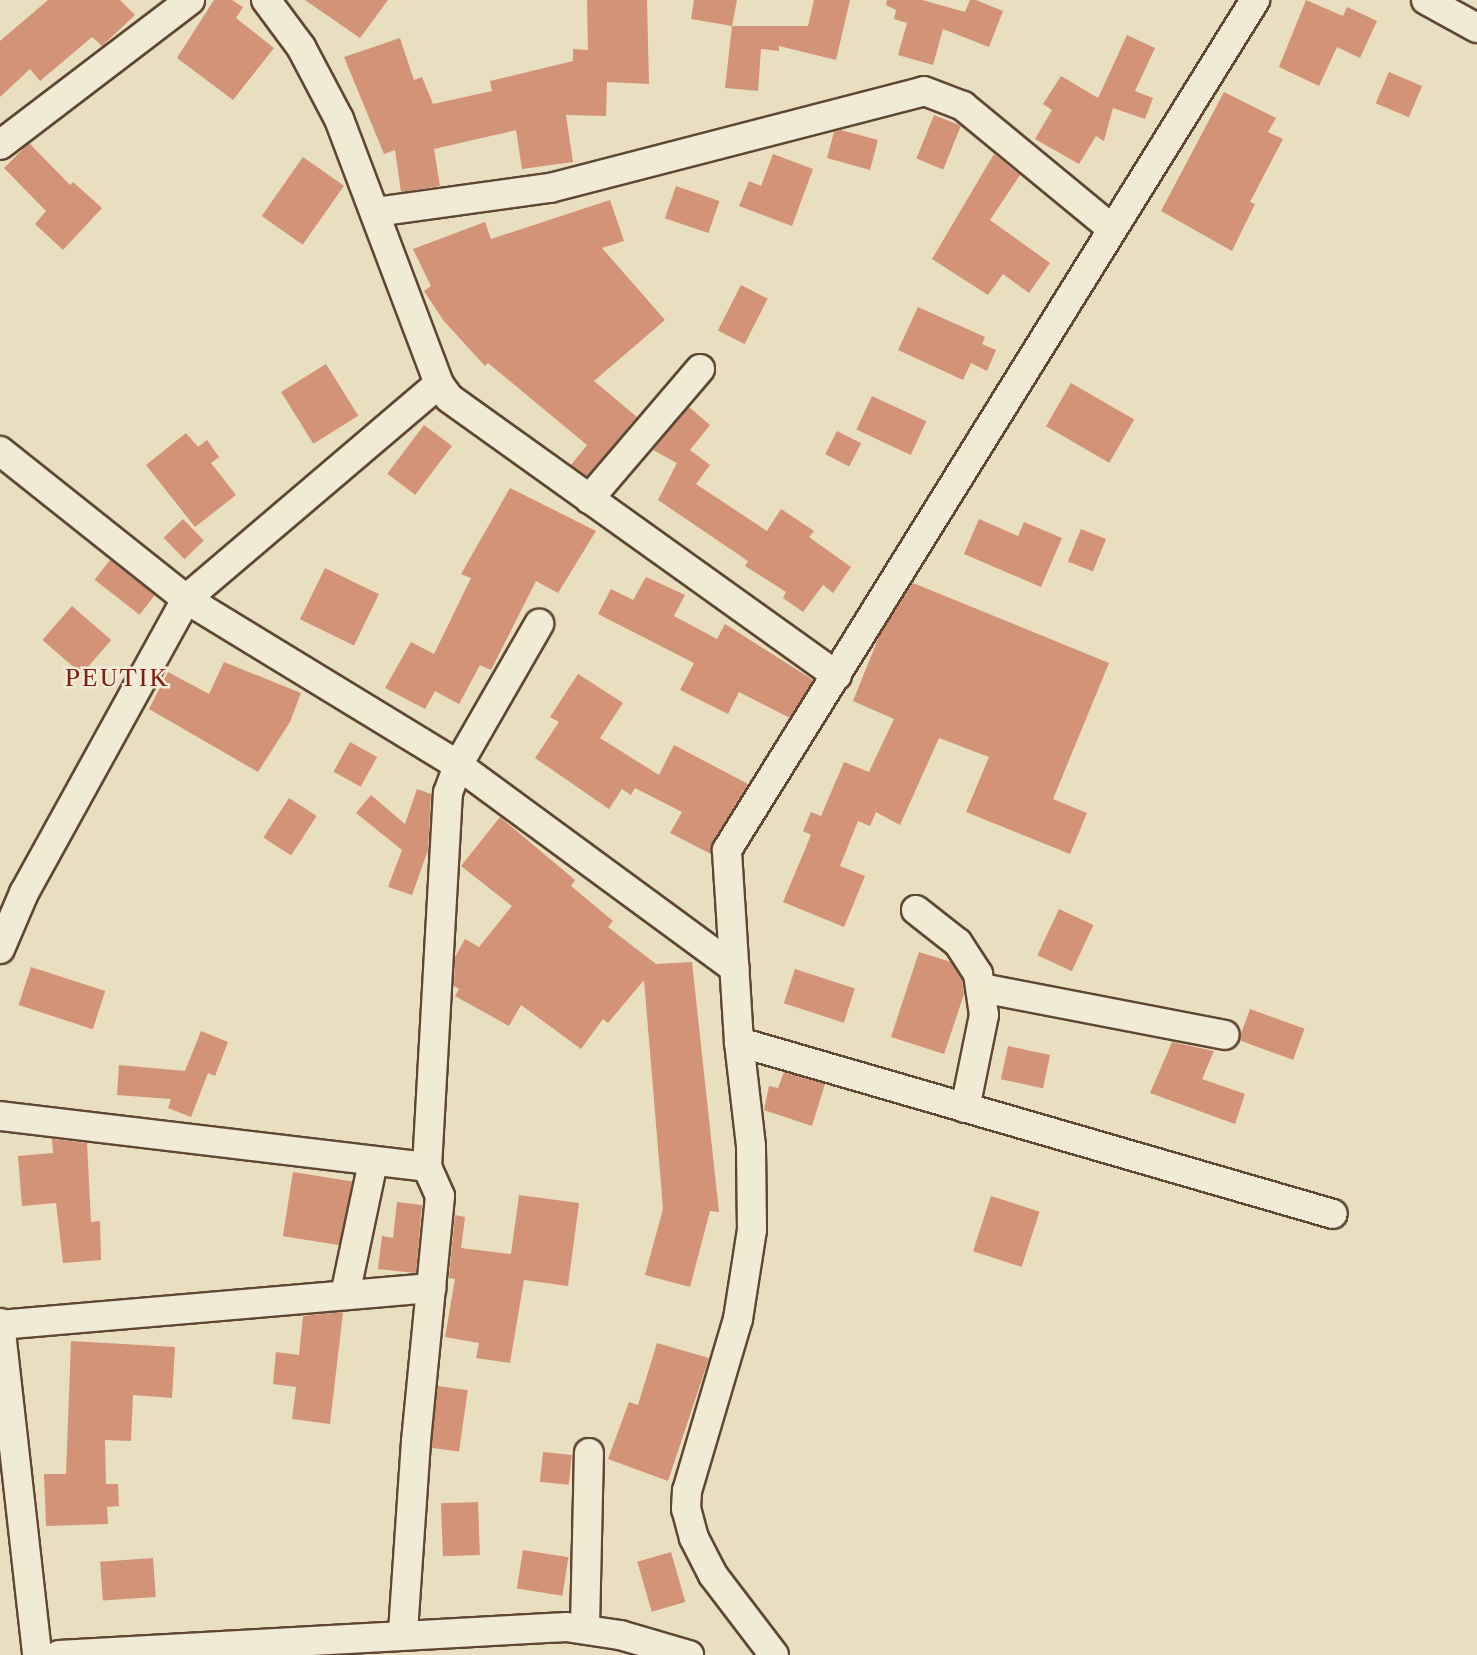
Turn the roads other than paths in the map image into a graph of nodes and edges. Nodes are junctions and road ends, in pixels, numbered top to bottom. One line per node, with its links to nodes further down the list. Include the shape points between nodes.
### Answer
1 (190, 0): 6 (street)
2 (266, 0): 7 (street, via 320,80)
3 (1255, 0): 8 (street)
4 (1426, 0): 5 (street)
5 (1477, 28)
6 (0, 145)
7 (376, 212): 8 (street, via 550,188 924,91 963,106); 10 (street)
8 (1111, 228): 15 (street)
9 (700, 369): 12 (street)
10 (439, 384): 12 (street, via 459,408); 13 (street)
11 (0, 451): 13 (street)
12 (589, 499): 15 (street)
13 (186, 599): 16 (street); 18 (street, via 18,905)
14 (539, 624): 16 (street)
15 (838, 676): 19 (street, via 727,850)
16 (458, 765): 19 (street); 26 (street, via 448,793)
17 (916, 910): 20 (street, via 969,956)
18 (0, 949)
19 (734, 968): 22 (street)
20 (981, 989): 21 (street); 23 (street, via 984,1015)
21 (1225, 1035)
22 (739, 1042): 23 (street); 38 (street, via 751,1146 752,1230 738,1319 687,1491 686,1508 694,1538 713,1575)
23 (965, 1108): 27 (street)
24 (0, 1116): 25 (street)
25 (373, 1161): 26 (street); 29 (street)
26 (427, 1167): 28 (street, via 440,1196)
27 (1333, 1214)
28 (430, 1288): 29 (street); 34 (street)
29 (345, 1295): 30 (street)
30 (0, 1324): 32 (street)
31 (589, 1453): 33 (street)
32 (8, 1460): 35 (street)
33 (585, 1627): 34 (street); 37 (street)
34 (403, 1632): 36 (street)
35 (37, 1655)
36 (60, 1655)
37 (689, 1655)
38 (774, 1655)

